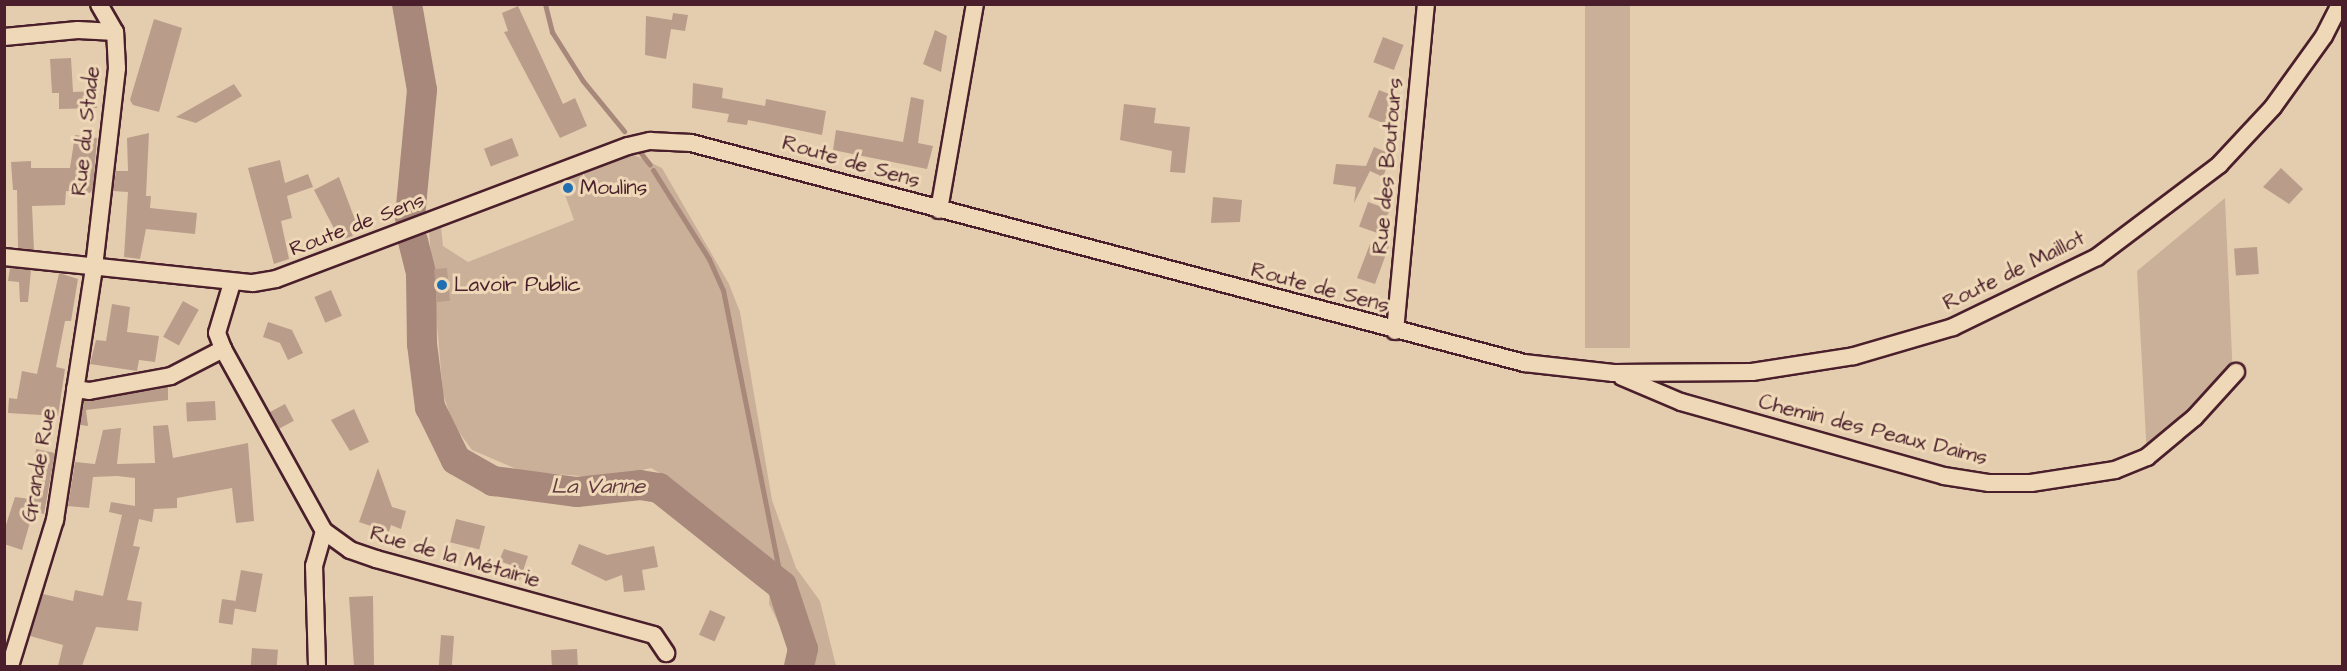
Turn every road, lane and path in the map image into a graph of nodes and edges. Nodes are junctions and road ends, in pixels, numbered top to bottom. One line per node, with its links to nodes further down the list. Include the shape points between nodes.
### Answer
1 (99, 4): 5 (street)
2 (975, 4): 7 (street)
3 (1426, 4): 11 (street, Rue des Boutours)
4 (2340, 4): 14 (street, Route de Maillot, via 2324,36 2273,107 2219,165 2097,257 2049,282 1953,327 1854,356 1752,372)
5 (116, 32): 6 (street, via 78,30); 9 (street, Rue du Stade, via 116,90)
6 (4, 37)
7 (939, 210): 10 (street, Route de Sens, via 747,156 691,143 650,141 276,279); 11 (street, Route de Sens)
8 (4, 257): 9 (street, Route de Sens)
9 (94, 267): 10 (street, Route de Sens); 15 (street, Grande Rue)
10 (232, 284): 12 (street, via 217,333)
11 (1395, 331): 14 (street, Route de Sens, via 1524,363)
12 (223, 350): 15 (street, via 171,376 89,391); 16 (street, Rue de la Métairie)
13 (2236, 372): 14 (street, Chemin des Peaux Daims, via 2195,417 2147,457 2097,474 1989,483 1944,476 1681,402)
14 (1608, 373)
15 (75, 389): 18 (street, Grande Rue, via 55,520)
16 (324, 531): 17 (street, Rue de la Métairie, via 350,550 376,560 654,635); 19 (street, via 314,566)
17 (666, 653)
18 (9, 663)
19 (317, 666)

